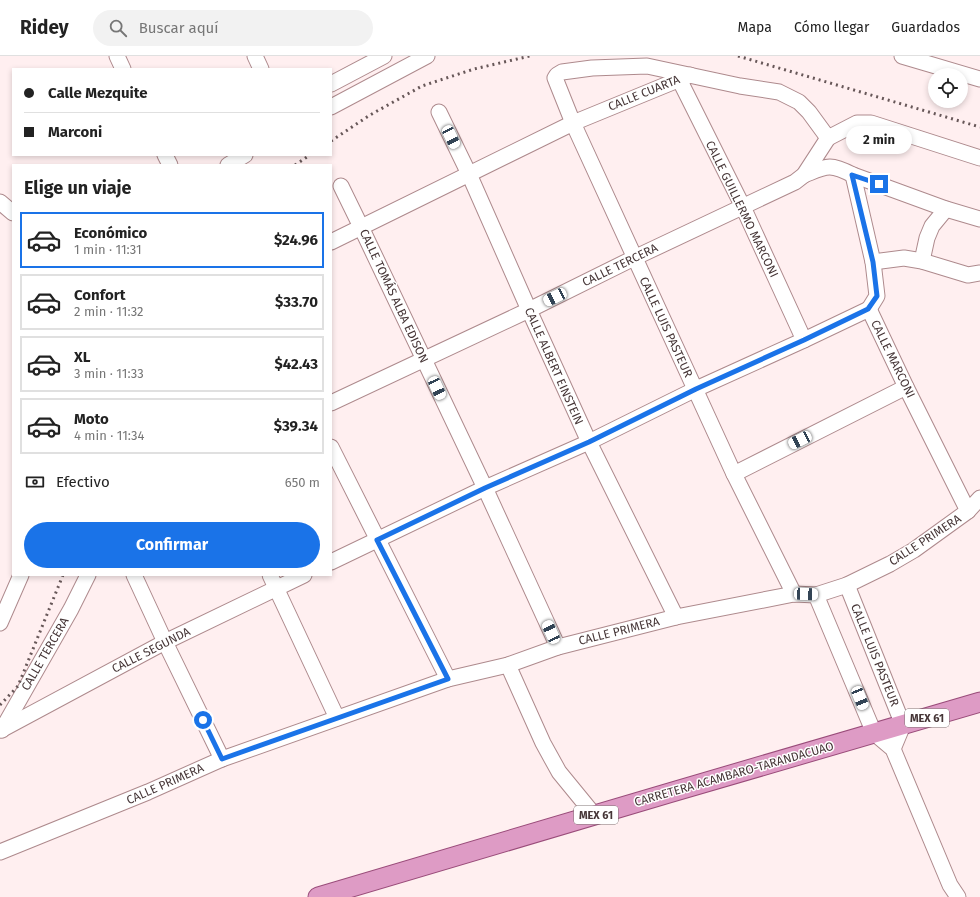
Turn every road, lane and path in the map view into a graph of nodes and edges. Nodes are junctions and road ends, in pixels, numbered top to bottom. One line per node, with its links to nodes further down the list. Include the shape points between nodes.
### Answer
1 (117, 56): 6 (street)
2 (255, 56): 7 (street)
3 (381, 56): 8 (street); 11 (street)
4 (427, 56): 8 (street)
5 (902, 56): 10 (street)
6 (123, 68)
7 (261, 68)
8 (389, 76): 12 (street)
9 (684, 77): 14 (street, CALLE CUARTA); 14 (street, CALLE LUIS PASTEUR, via 646,66 562,72 555,78); 15 (street, CALLE CUARTA, via 779,92 799,102); 24 (street, CALLE GUILLERMO MARCONI)
10 (980, 79)
11 (332, 83)
12 (332, 106)
13 (439, 112): 19 (street, CALLE ALBERT EINSTEIN)
14 (573, 123): 19 (street, CALLE CUARTA); 30 (street, CALLE LUIS PASTEUR)
15 (828, 138): 17 (street, via 857,123 871,123); 20 (street, CALLE TERCERA)
16 (243, 156): 18 (street)
17 (980, 158)
18 (230, 164)
19 (468, 174): 28 (street, CALLE CUARTA); 35 (street, CALLE ALBERT EINSTEIN)
20 (804, 175): 21 (street, via 827,166 839,168); 24 (street, CALLE TERCERA, via 795,182)
21 (852, 175): 25 (street); 32 (street, CALLE MARCONI)
22 (340, 186): 28 (street, CALLE TOMÁS ALBA EDISON)
23 (0, 202): 26 (street)
24 (743, 207): 30 (street, CALLE TERCERA); 36 (street, CALLE GUILLERMO MARCONI)
25 (946, 209): 27 (street); 31 (street, via 932,226)
26 (12, 212)
27 (980, 219)
28 (361, 227): 29 (street, CALLE CUARTA); 37 (street, CALLE TOMÁS ALBA EDISON)
29 (332, 242)
30 (634, 258): 35 (street, CALLE TERCERA); 39 (street, CALLE LUIS PASTEUR)
31 (922, 261): 32 (street, via 904,258); 33 (street)
32 (873, 262): 34 (street, CALLE MARCONI, via 877,296)
33 (976, 277)
34 (868, 309): 36 (street); 38 (street, CALLE MARCONI)
35 (529, 310): 37 (street, CALLE TERCERA); 41 (street, CALLE ALBERT EINSTEIN)
36 (804, 340): 39 (street)
37 (424, 359): 40 (street, CALLE TERCERA); 44 (street, CALLE TOMÁS ALBA EDISON)
38 (906, 387): 43 (street); 46 (street, CALLE MARCONI)
39 (696, 389): 41 (street); 43 (street, CALLE LUIS PASTEUR)
40 (332, 403)
41 (589, 442): 44 (street); 57 (street, CALLE ALBERT EINSTEIN)
42 (332, 449): 47 (street)
43 (734, 474): 55 (street, CALLE LUIS PASTEUR)
44 (485, 488): 47 (street); 60 (street, CALLE TOMÁS ALBA EDISON)
45 (980, 498): 46 (street, CALLE PRIMERA)
46 (968, 511): 54 (street, CALLE PRIMERA, via 914,550)
47 (377, 540): 48 (street); 62 (street)
48 (332, 562)
49 (21, 576): 58 (street)
50 (88, 576): 66 (street, CALLE TERCERA)
51 (134, 576): 59 (street)
52 (300, 576): 53 (street, CALLE SEGUNDA)
53 (273, 582): 59 (street, CALLE SEGUNDA); 64 (street)
54 (847, 585): 56 (street, CALLE PRIMERA); 65 (street, CALLE LUIS PASTEUR)
55 (794, 594): 56 (street, CALLE PRIMERA); 57 (street, CALLE PRIMERA)
56 (816, 595): 67 (street)
57 (676, 617): 60 (street, CALLE PRIMERA)
58 (0, 622)
59 (165, 642): 66 (street, CALLE SEGUNDA); 69 (street)
60 (558, 647): 61 (street, CALLE PRIMERA)
61 (508, 666): 62 (street, CALLE PRIMERA); 70 (street, via 559,772)
62 (448, 679): 64 (street, CALLE PRIMERA)
63 (980, 702): 65 (main road, MEX 61)
64 (337, 718): 69 (street, CALLE PRIMERA)
65 (903, 725): 67 (main road, MEX 61); 68 (street)
66 (1, 731)
67 (874, 733): 68 (street); 70 (main road, CARRETERA ACAMBARO-TARANDACUAO / MEX 61)
68 (893, 749): 72 (street)
69 (222, 759): 71 (street, CALLE PRIMERA)
70 (595, 816): 73 (main road, CARRETERA ACAMBARO-TARANDACUAO / MEX 61)
71 (0, 852)
72 (954, 891)
73 (318, 897)

